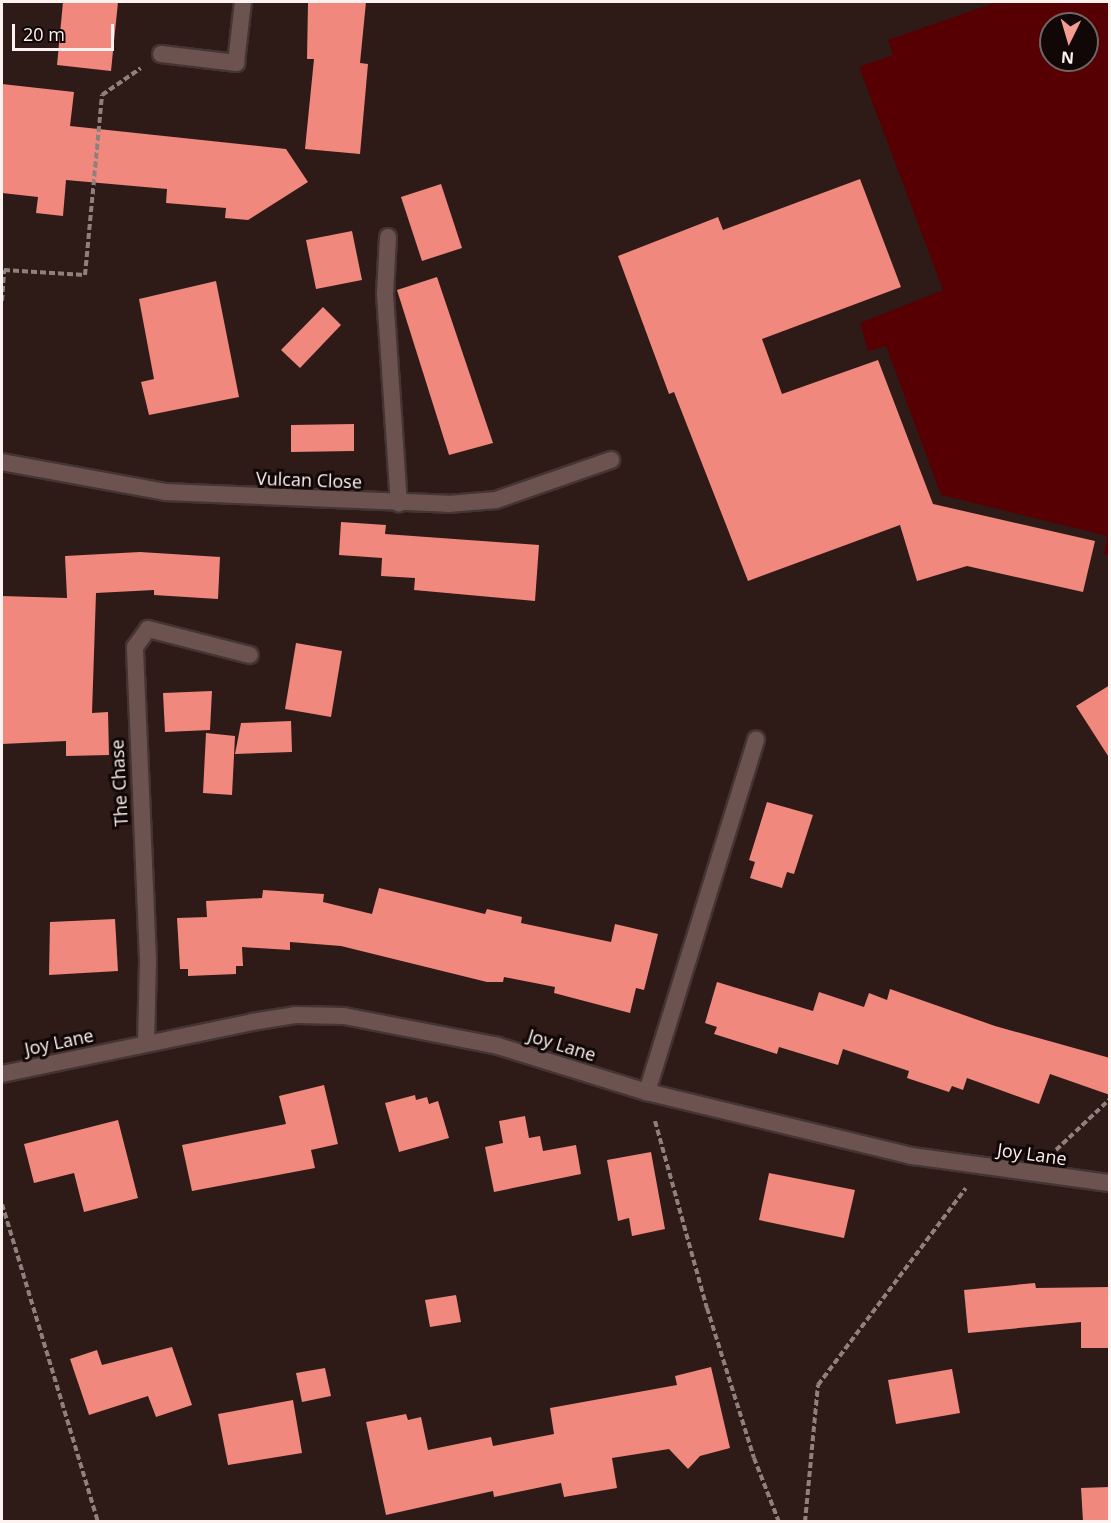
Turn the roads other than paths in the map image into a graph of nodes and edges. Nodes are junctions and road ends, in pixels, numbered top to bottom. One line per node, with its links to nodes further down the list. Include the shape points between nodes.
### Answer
1 (243, 2): 2 (street, via 236,63)
2 (161, 54)
3 (388, 237): 6 (street, via 385,294)
4 (611, 460): 6 (street, Vulcan Close, via 496,500)
5 (2, 462): 6 (street, Vulcan Close, via 165,492)
6 (399, 504)
7 (250, 655): 9 (street, The Chase, via 148,629 135,647 148,960)
8 (756, 739): 11 (street)
9 (146, 1043): 10 (street, Joy Lane); 11 (street, Joy Lane, via 296,1016 344,1016 498,1046)
10 (2, 1074)
11 (647, 1092): 12 (street, Joy Lane, via 912,1156)
12 (1110, 1183)

